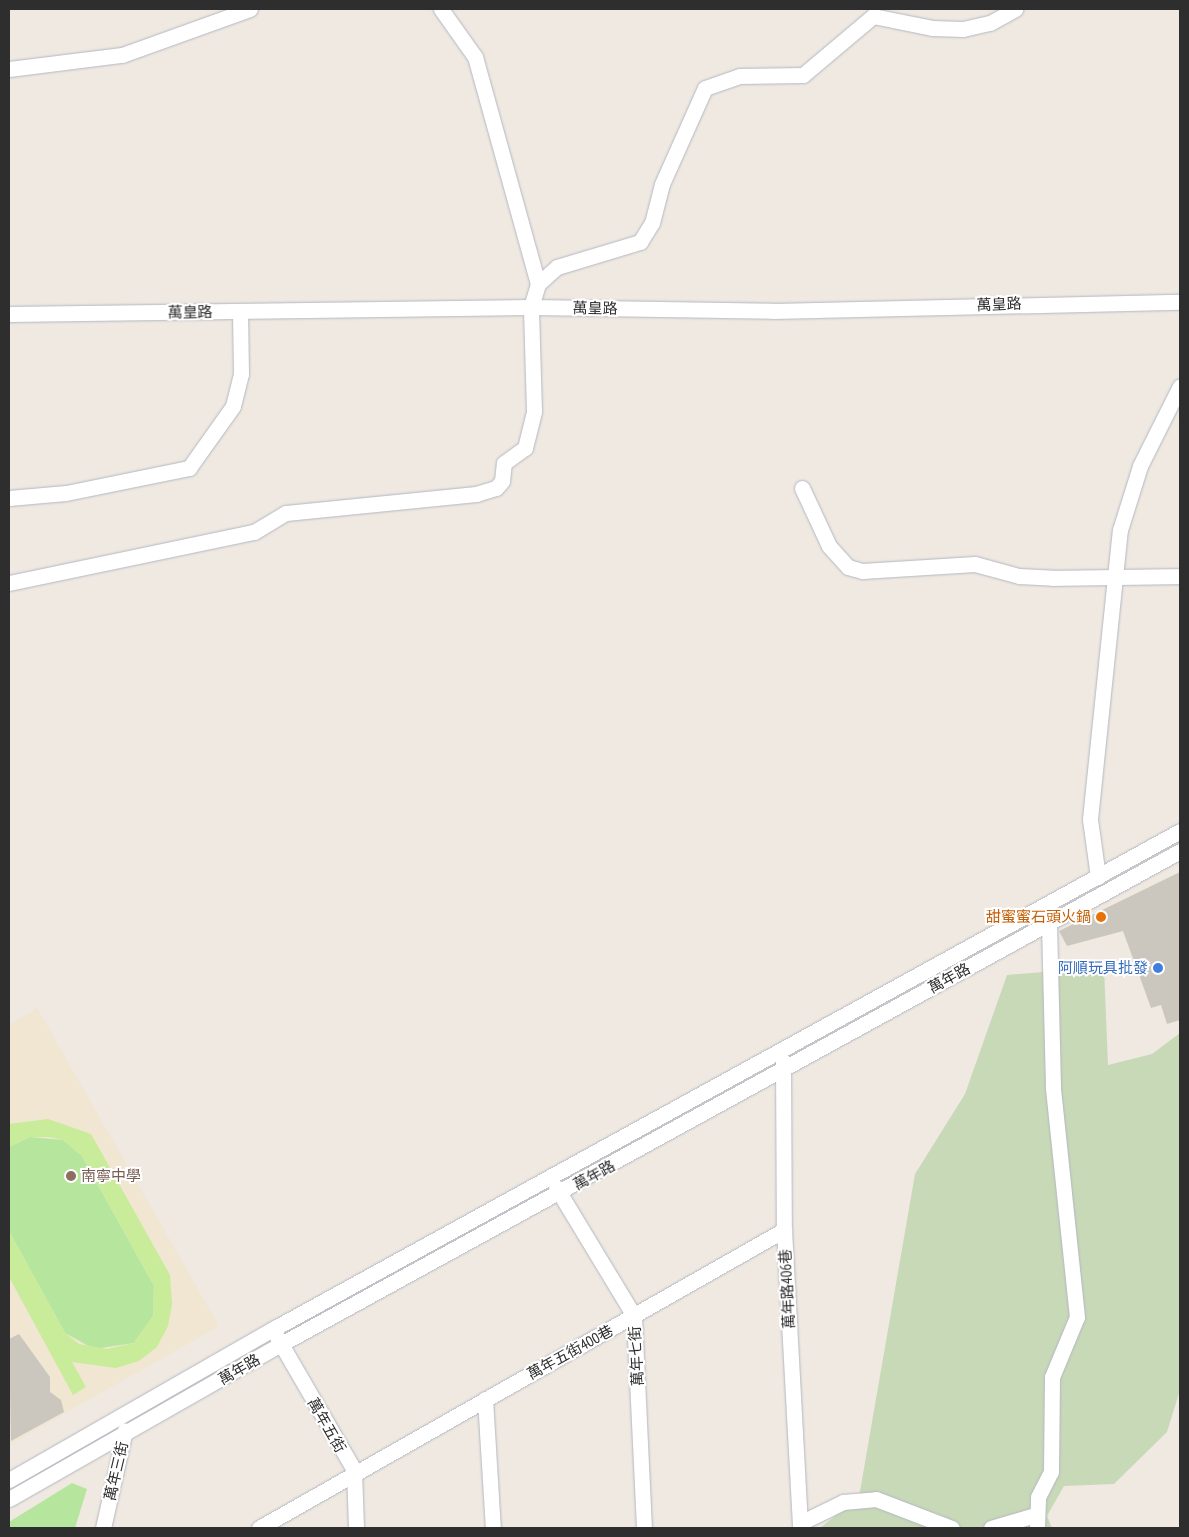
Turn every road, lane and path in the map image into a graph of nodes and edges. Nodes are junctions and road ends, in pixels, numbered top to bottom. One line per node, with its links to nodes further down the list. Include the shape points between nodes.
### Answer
1 (250, 9): 4 (street, via 122,55)
2 (441, 9): 5 (street, via 475,57)
3 (1015, 9): 5 (street, via 990,23 963,29 932,28 873,16 803,75 740,76 705,88 662,184 652,223 640,242 557,267)
4 (9, 70)
5 (538, 284): 7 (street)
6 (1180, 302): 7 (street, 萬皇路, via 773,310)
7 (531, 307): 8 (street, 萬皇路); 15 (street, via 534,411 524,448 504,463 502,481 496,488 476,494 310,508 286,513 254,532)
8 (240, 311): 9 (street, 萬皇路); 12 (street, via 241,374 233,406 188,468 66,493)
9 (9, 314)
10 (1180, 386): 13 (street, via 1140,466 1120,530)
11 (802, 488): 13 (street, via 829,546 848,567 862,572 975,564 1020,576)
12 (9, 498)
13 (1118, 574): 14 (street); 18 (street, via 1090,820)
14 (1180, 576)
15 (9, 583)
16 (1180, 831): 18 (street, 萬年路)
17 (1180, 851): 19 (street, 萬年路)
18 (1098, 877): 20 (street, 萬年路)
19 (1049, 922): 21 (street, 萬年路); 34 (street, via 1053,1088 1077,1317 1052,1377 1051,1472 1038,1497)
20 (783, 1050): 21 (street, 萬年路406巷); 22 (street, 萬年路)
21 (783, 1070): 23 (street, 萬年路); 24 (street, 萬年路406巷)
22 (550, 1177): 23 (street, 萬年七街); 26 (street, 萬年路)
23 (560, 1194): 25 (street, 萬年七街); 27 (street, 萬年路)
24 (784, 1230): 25 (street, 萬年五街400巷); 35 (street, 萬年路406巷)
25 (634, 1316): 28 (street, 萬年五街400巷); 40 (street, 萬年七街)
26 (273, 1329): 27 (street, 萬年五街); 29 (street, 萬年路)
27 (281, 1344): 30 (street, 萬年路); 31 (street, 萬年五街)
28 (485, 1399): 31 (street, 萬年五街400巷); 39 (street)
29 (127, 1413): 30 (street, 萬年三街); 32 (street, 萬年路)
30 (124, 1434): 33 (street, 萬年路); 36 (street, 萬年三街)
31 (354, 1470): 37 (street, 萬年五街400巷); 38 (street, 萬年五街)
32 (9, 1480)
33 (9, 1499)
34 (1036, 1522): 42 (street)
35 (800, 1526): 41 (street, via 843,1502 876,1499)
36 (103, 1528)
37 (258, 1528)
38 (356, 1528)
39 (492, 1528)
40 (644, 1528)
41 (952, 1528)
42 (991, 1528)

